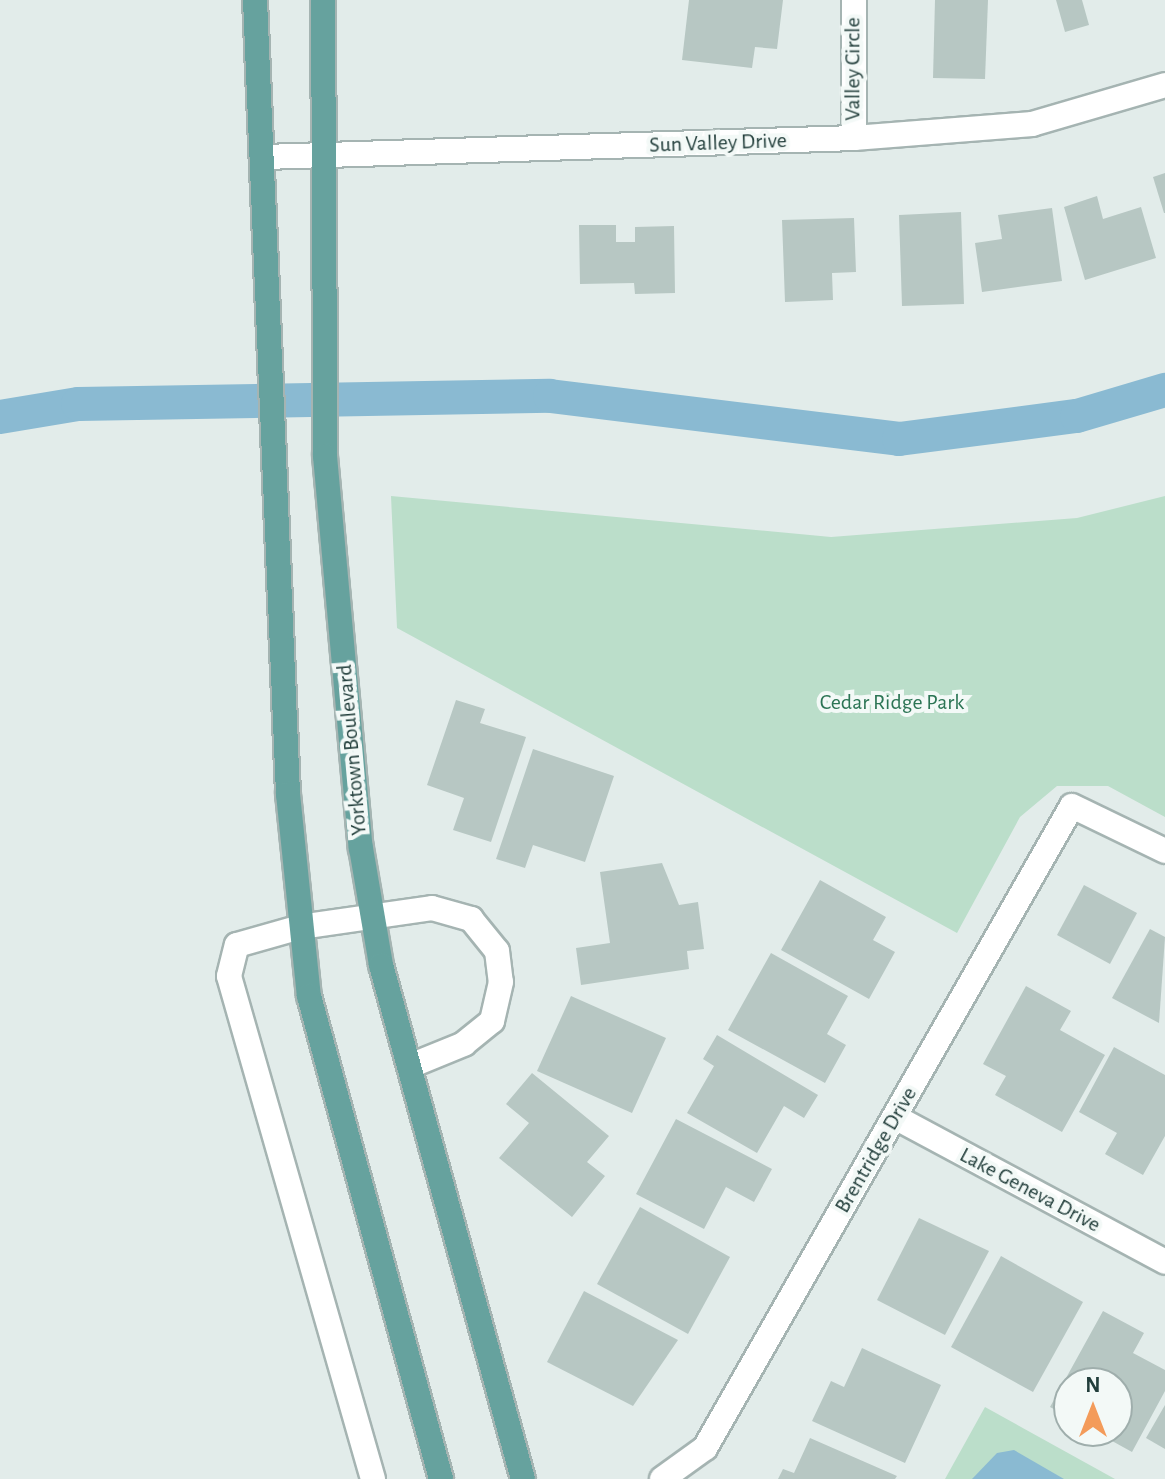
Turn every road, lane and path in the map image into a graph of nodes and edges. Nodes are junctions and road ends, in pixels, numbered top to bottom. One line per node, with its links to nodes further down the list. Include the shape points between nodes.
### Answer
1 (255, 0): 7 (main road)
2 (323, 0): 6 (main road, Yorktown Boulevard)
3 (854, 0): 5 (street, Valley Circle)
4 (1165, 85): 5 (street, Sun Valley Drive, via 1032,124)
5 (854, 138): 6 (street, Sun Valley Drive)
6 (321, 155): 7 (street, Sun Valley Drive); 9 (main road, Yorktown Boulevard, via 325,456)
7 (264, 157): 10 (main road, via 288,794)
8 (1165, 851): 12 (street, Brentridge Drive, via 1072,806)
9 (373, 918): 10 (street); 11 (main road, Yorktown Boulevard); 11 (street, via 445,912 471,919 497,951 501,982 492,1021 464,1044)
10 (300, 927): 14 (street, via 237,945 229,976); 15 (main road, via 327,1082)
11 (410, 1066): 16 (main road, Yorktown Boulevard)
12 (895, 1117): 13 (street, Lake Geneva Drive); 17 (street, Brentridge Drive, via 705,1448)
13 (1165, 1262)
14 (373, 1479)
15 (441, 1479)
16 (523, 1479)
17 (662, 1479)

